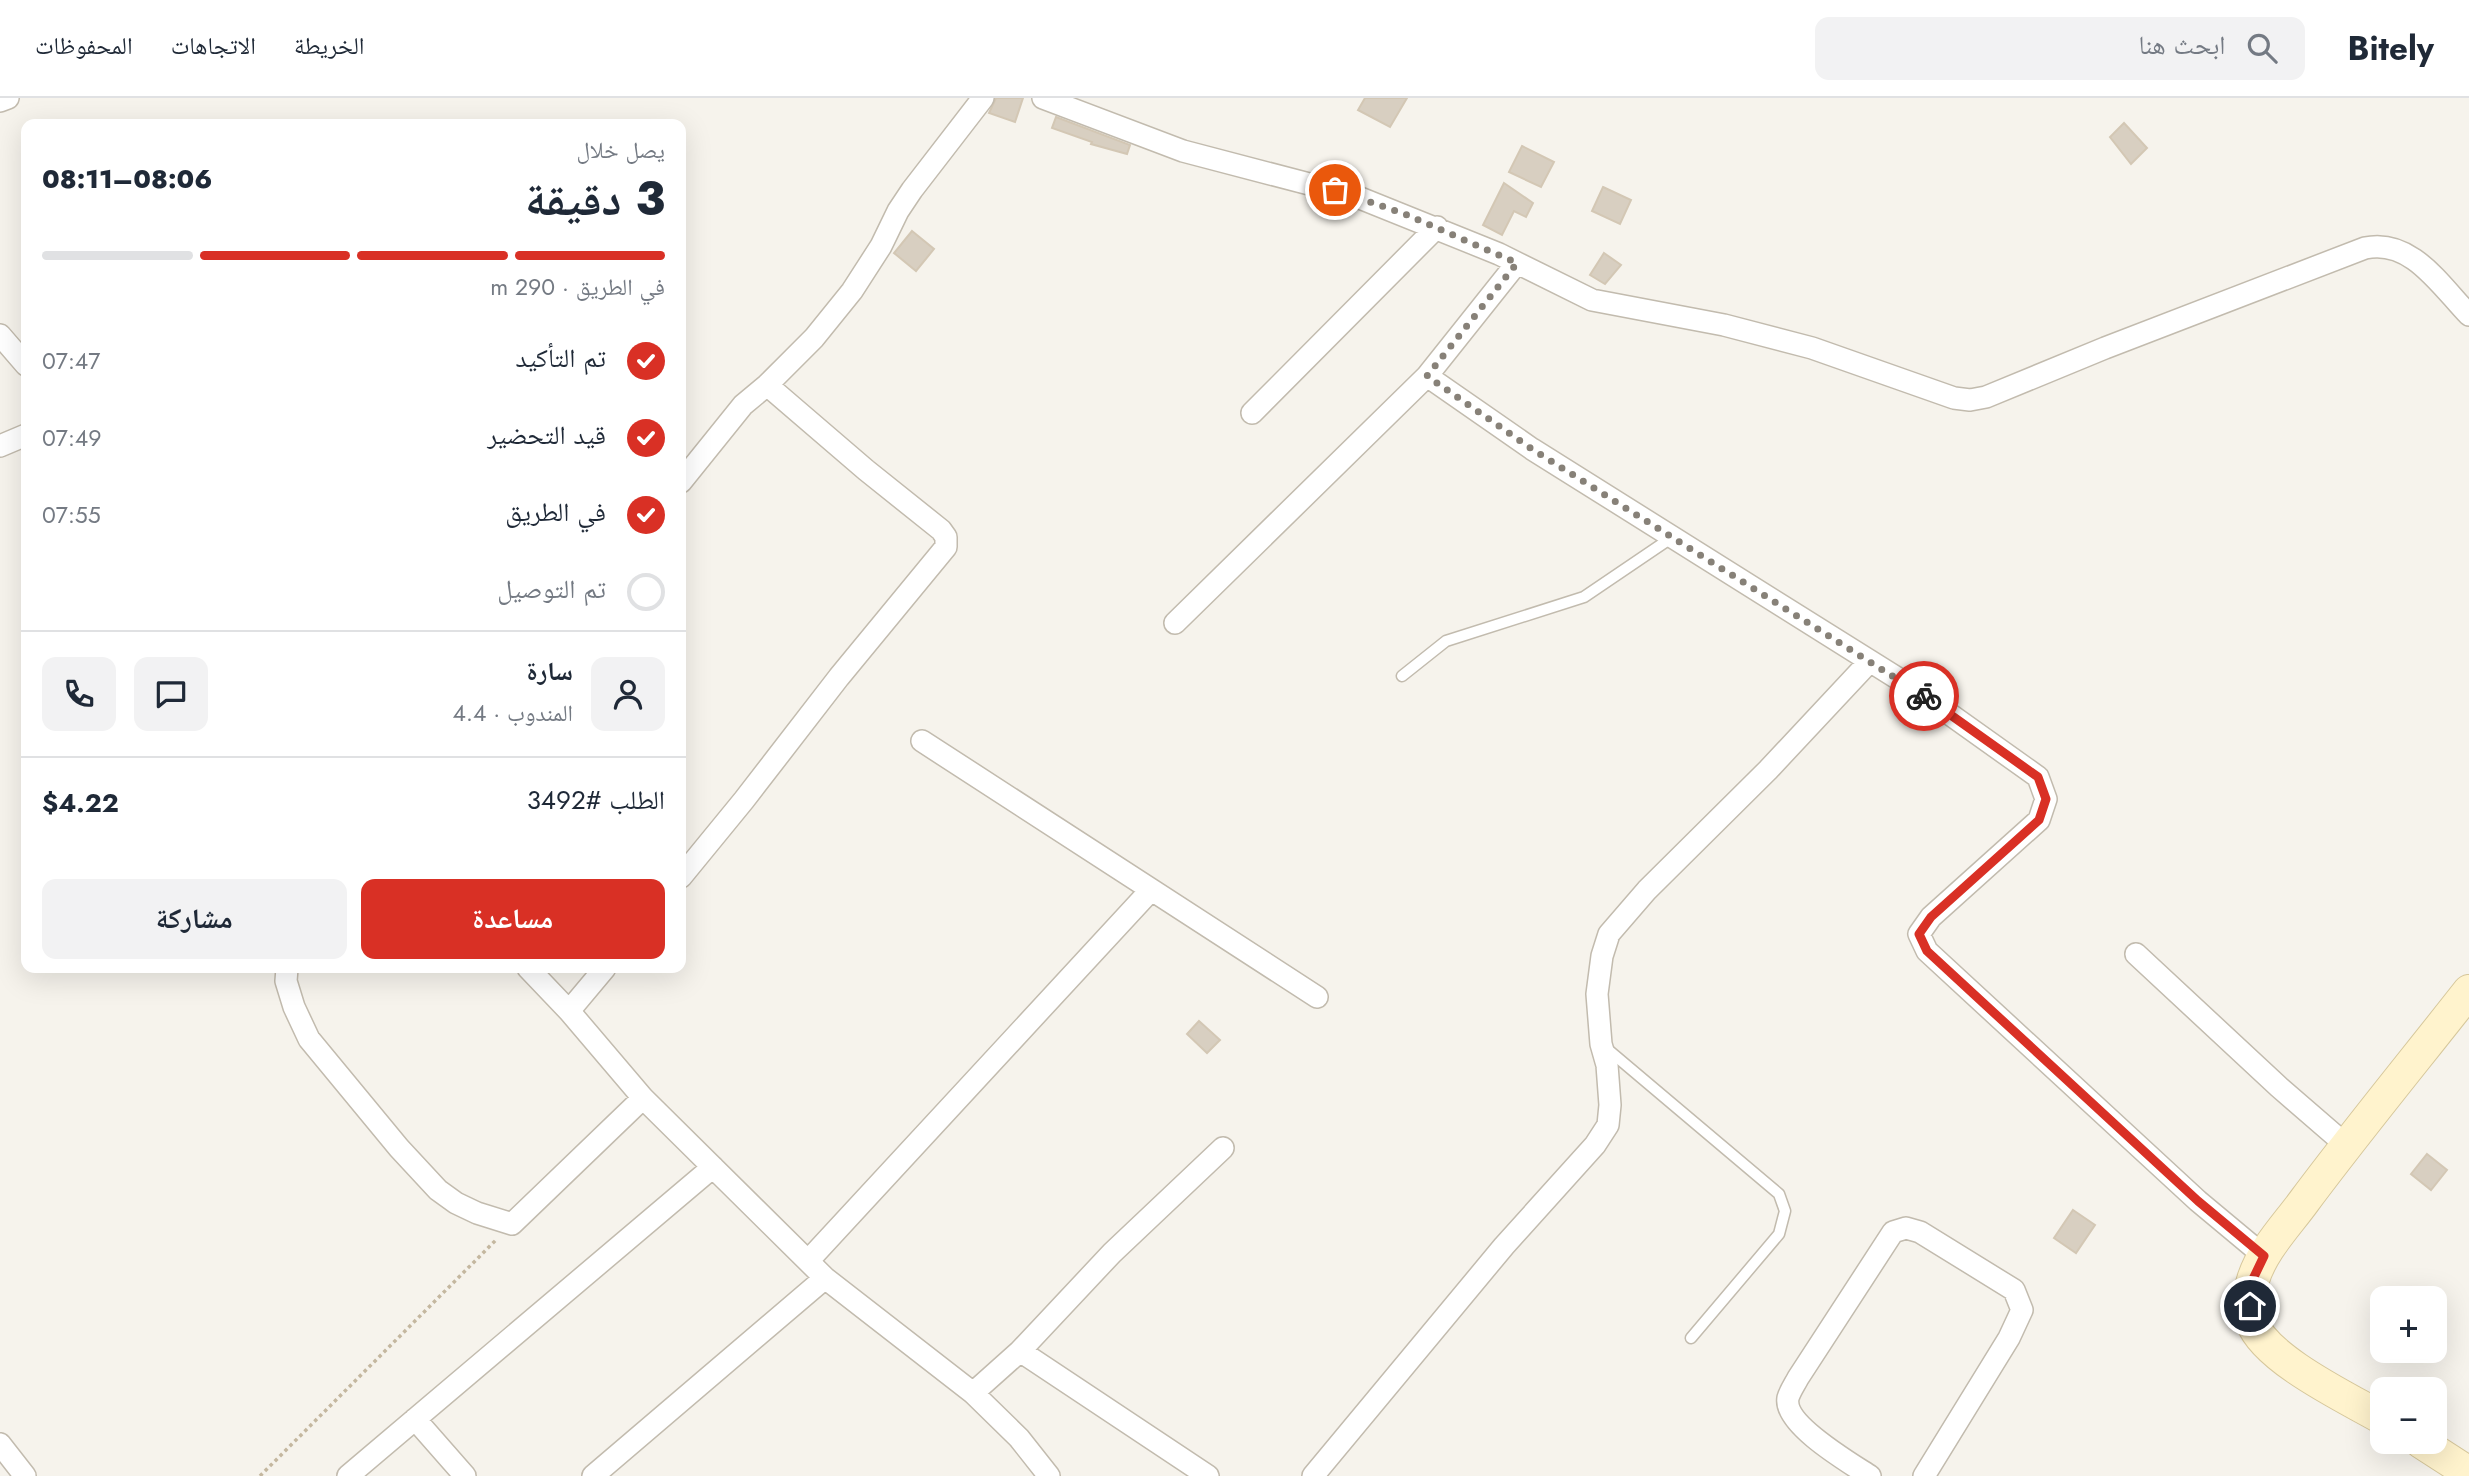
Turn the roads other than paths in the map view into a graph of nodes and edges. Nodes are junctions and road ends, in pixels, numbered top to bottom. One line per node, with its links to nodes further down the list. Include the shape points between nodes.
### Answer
1 (8, 98): 4 (street)
2 (983, 98): 11 (street, via 912,190 852,291)
3 (1043, 98): 5 (street, via 1183,151 1356,196)
4 (0, 101)
5 (1437, 227): 6 (street); 12 (street)
6 (1517, 263): 7 (street, via 1592,300 1724,325 1812,348 1970,400 2378,245 2397,248 2418,261); 10 (street)
7 (2469, 315)
8 (0, 335): 9 (street)
9 (21, 359)
10 (1427, 376): 16 (street, via 1532,449); 17 (street)
11 (767, 385): 15 (street, via 743,405); 21 (street, via 941,530 946,547)
12 (1252, 413)
13 (21, 437): 14 (street)
14 (0, 446)
15 (686, 476)
16 (1674, 536): 18 (street); 19 (lane, via 1584,597 1446,641)
17 (1175, 623)
18 (1870, 661): 30 (street, via 1609,934 1597,994); 35 (street, via 2038,777 2046,799 2039,820 1931,917 1919,934 1927,951 2198,1201)
19 (1402, 677)
20 (922, 741): 22 (street)
21 (686, 871)
22 (1150, 891): 28 (street); 36 (street)
23 (2136, 954): 32 (street)
24 (287, 973): 31 (street, via 294,1007 309,1039 438,1190 477,1213 512,1224)
25 (533, 973): 29 (street)
26 (601, 973): 29 (street)
27 (2469, 991): 32 (street)
28 (1317, 997)
29 (569, 1011): 31 (street)
30 (1601, 1044): 38 (lane, via 1779,1194 1785,1211 1779,1234); 52 (street, via 1610,1105 1608,1125 1595,1145)
31 (643, 1098): 34 (street)
32 (2346, 1145): 35 (street)
33 (1223, 1147): 39 (street)
34 (713, 1167): 36 (street); 42 (street)
35 (2264, 1256): 41 (street, via 2253,1279 2250,1306 2252,1321 2265,1344)
36 (808, 1261): 37 (street)
37 (825, 1278): 40 (street); 49 (street)
38 (1691, 1338)
39 (1020, 1351): 40 (street); 51 (street)
40 (973, 1393): 50 (street, via 1019,1438)
41 (2370, 1411)
42 (415, 1419): 47 (street); 48 (street)
43 (0, 1444): 46 (street)
44 (2440, 1454): 45 (street)
45 (2469, 1473)
46 (25, 1476)
47 (348, 1476)
48 (465, 1476)
49 (593, 1476)
50 (1049, 1476)
51 (1208, 1476)
52 (1313, 1476)
53 (1870, 1476): 54 (street, via 1800,1426 1790,1412 1788,1398 1893,1232 1906,1228 1920,1232 2014,1290 2022,1310)
54 (1924, 1476)

